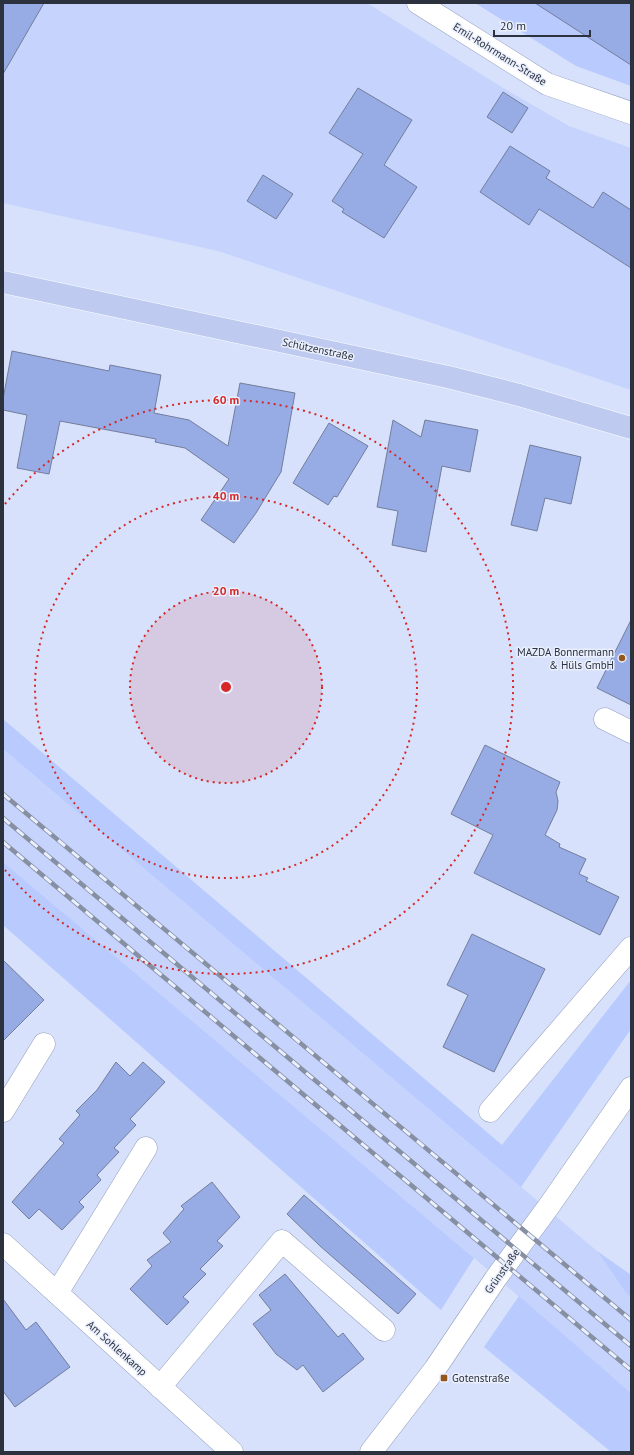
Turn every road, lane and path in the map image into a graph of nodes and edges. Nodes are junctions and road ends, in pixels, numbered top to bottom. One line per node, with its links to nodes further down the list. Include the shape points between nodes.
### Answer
1 (418, 3): 2 (street, Emil-Rohrmann-Straße, via 547,84)
2 (631, 113)
3 (3, 282): 4 (main road, Schützenstraße, via 448,377)
4 (631, 428)
5 (605, 720): 6 (street)
6 (631, 732)
7 (631, 948): 11 (street)
8 (44, 1044): 10 (street)
9 (631, 1088): 18 (street, Grünstraße, via 435,1368)
10 (3, 1111)
11 (490, 1111)
12 (146, 1148): 14 (street)
13 (5, 1248): 14 (street, Am Sohlenkamp)
14 (57, 1293): 16 (street, Am Sohlenkamp)
15 (384, 1330): 16 (street, via 282,1241)
16 (160, 1387): 17 (street, Am Sohlenkamp)
17 (232, 1452)
18 (371, 1452)

